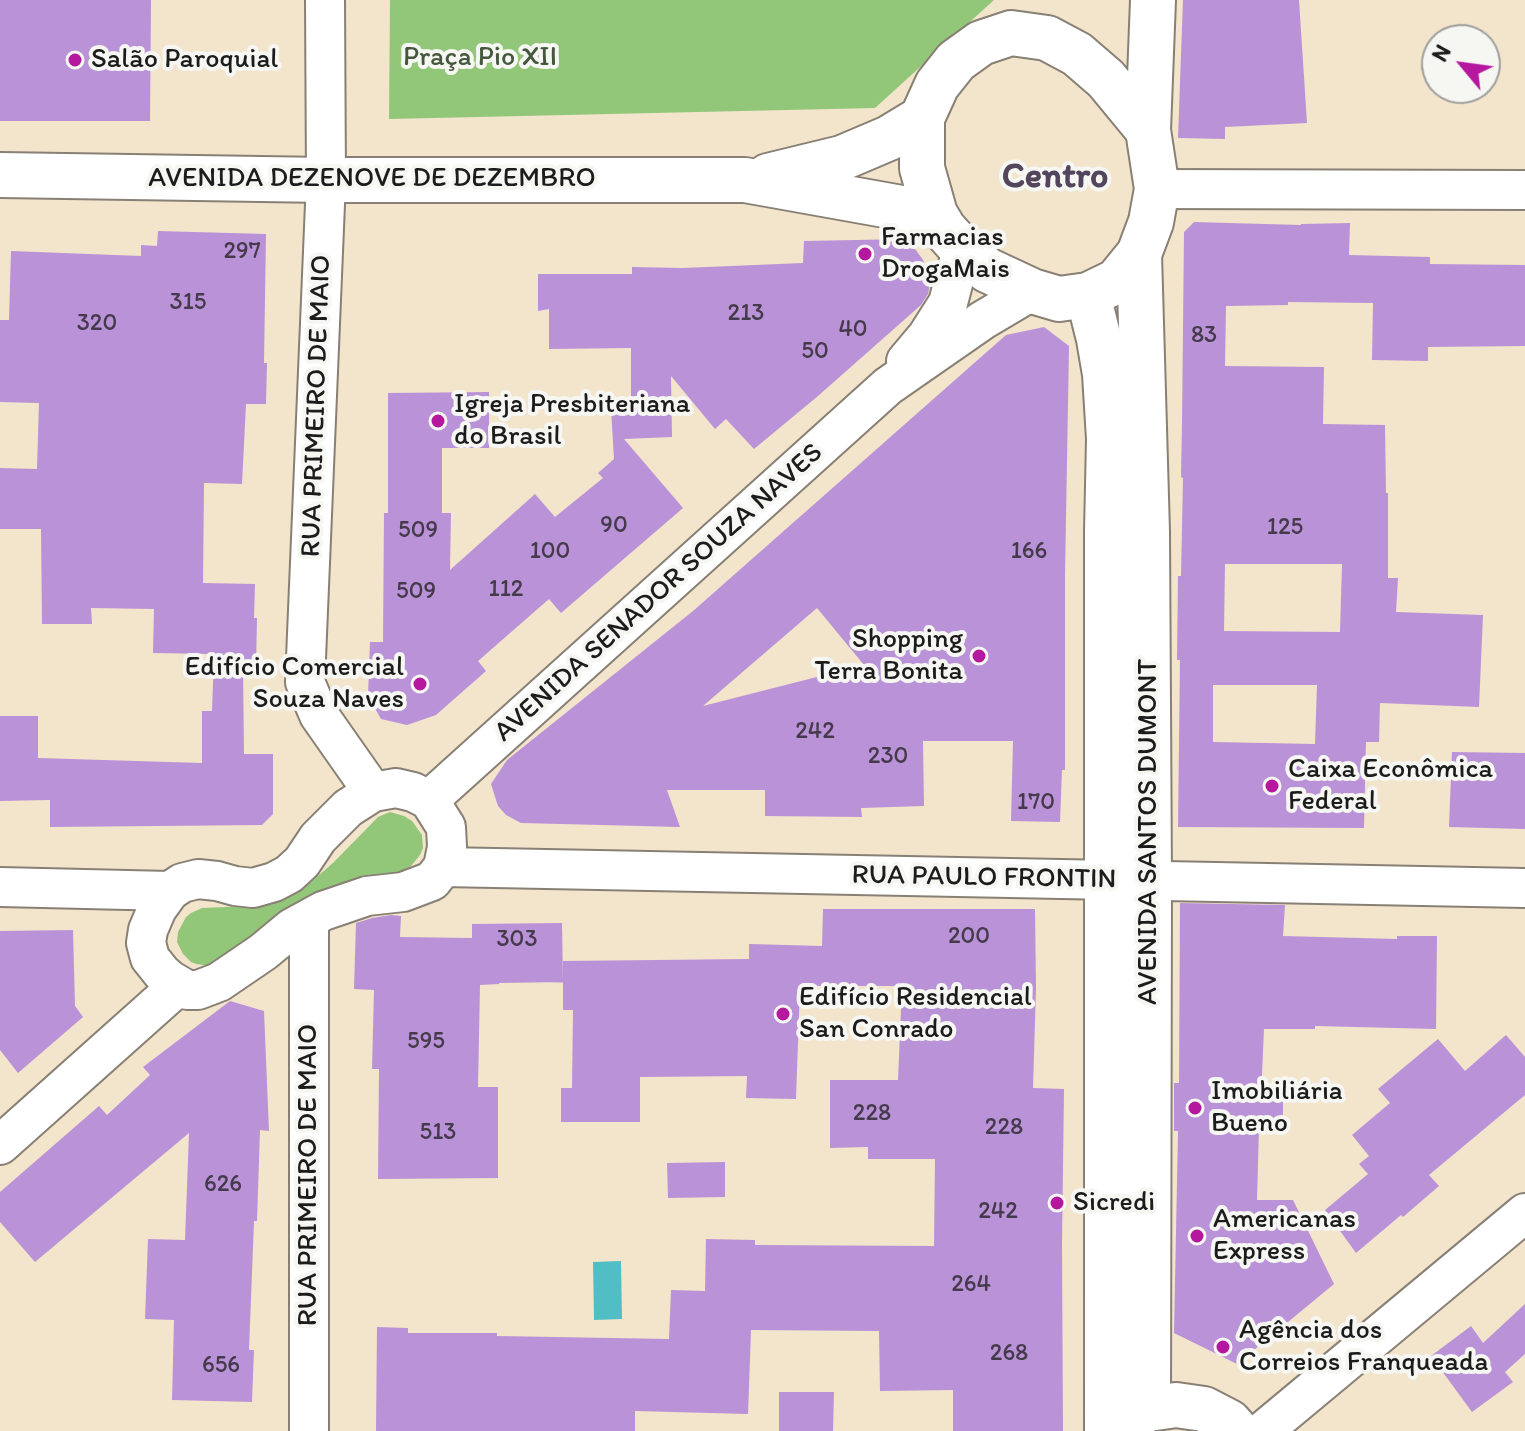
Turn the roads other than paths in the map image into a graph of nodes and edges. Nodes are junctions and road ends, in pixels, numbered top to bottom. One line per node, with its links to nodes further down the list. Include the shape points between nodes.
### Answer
1 (325, 0): 8 (street, RUA PRIMEIRO DE MAIO)
2 (1040, 0): 4 (main road)
3 (1153, 0): 6 (main road)
4 (1011, 33): 5 (main road, via 981,43 956,61 937,85); 6 (main road, via 1047,38 1077,54 1106,79)
5 (922, 118): 9 (main road, AVENIDA DEZENOVE DE DEZEMBRO, via 842,158); 12 (main road, via 922,168)
6 (1148, 130): 10 (main road)
7 (0, 175): 8 (main road, AVENIDA DEZENOVE DE DEZEMBRO)
8 (326, 180): 9 (main road, AVENIDA DEZENOVE DE DEZEMBRO); 18 (street, RUA PRIMEIRO DE MAIO, via 305,682 319,715)
9 (745, 180): 12 (main road, AVENIDA DEZENOVE DE DEZEMBRO)
10 (1157, 189): 11 (street); 14 (main road)
11 (1525, 190)
12 (935, 214): 13 (main road)
13 (962, 249): 15 (main road, via 987,270); 17 (street, via 948,303)
14 (1139, 254): 16 (main road, via 1117,281); 21 (main road, AVENIDA SANTOS DUMONT, via 1147,532)
15 (1032, 291): 16 (main road, via 1059,299); 17 (street)
16 (1088, 295): 21 (main road, AVENIDA SANTOS DUMONT, via 1105,374 1107,532)
17 (888, 386): 19 (street, AVENIDA SENADOR SOUZA NAVES)
18 (373, 792): 19 (street, via 396,788); 24 (street, via 348,808 302,862 274,882 253,888 198,879)
19 (429, 800): 20 (street, via 446,827)
20 (443, 867): 21 (street, RUA PAULO FRONTIN); 25 (street, via 416,889 367,896)
21 (1128, 881): 23 (street, RUA PAULO FRONTIN); 29 (main road, AVENIDA SANTOS DUMONT)
22 (0, 887): 24 (street)
23 (1525, 888)
24 (170, 891): 26 (street, via 157,909 146,943 150,958)
25 (309, 920): 26 (street, via 219,982 195,991); 30 (street, RUA PRIMEIRO DE MAIO)
26 (178, 986): 27 (street)
27 (0, 1145)
28 (1525, 1213): 32 (street)
29 (1123, 1424): 31 (main road, via 1176,1405 1204,1409)
30 (309, 1431)
31 (1237, 1431)
32 (1263, 1431)

